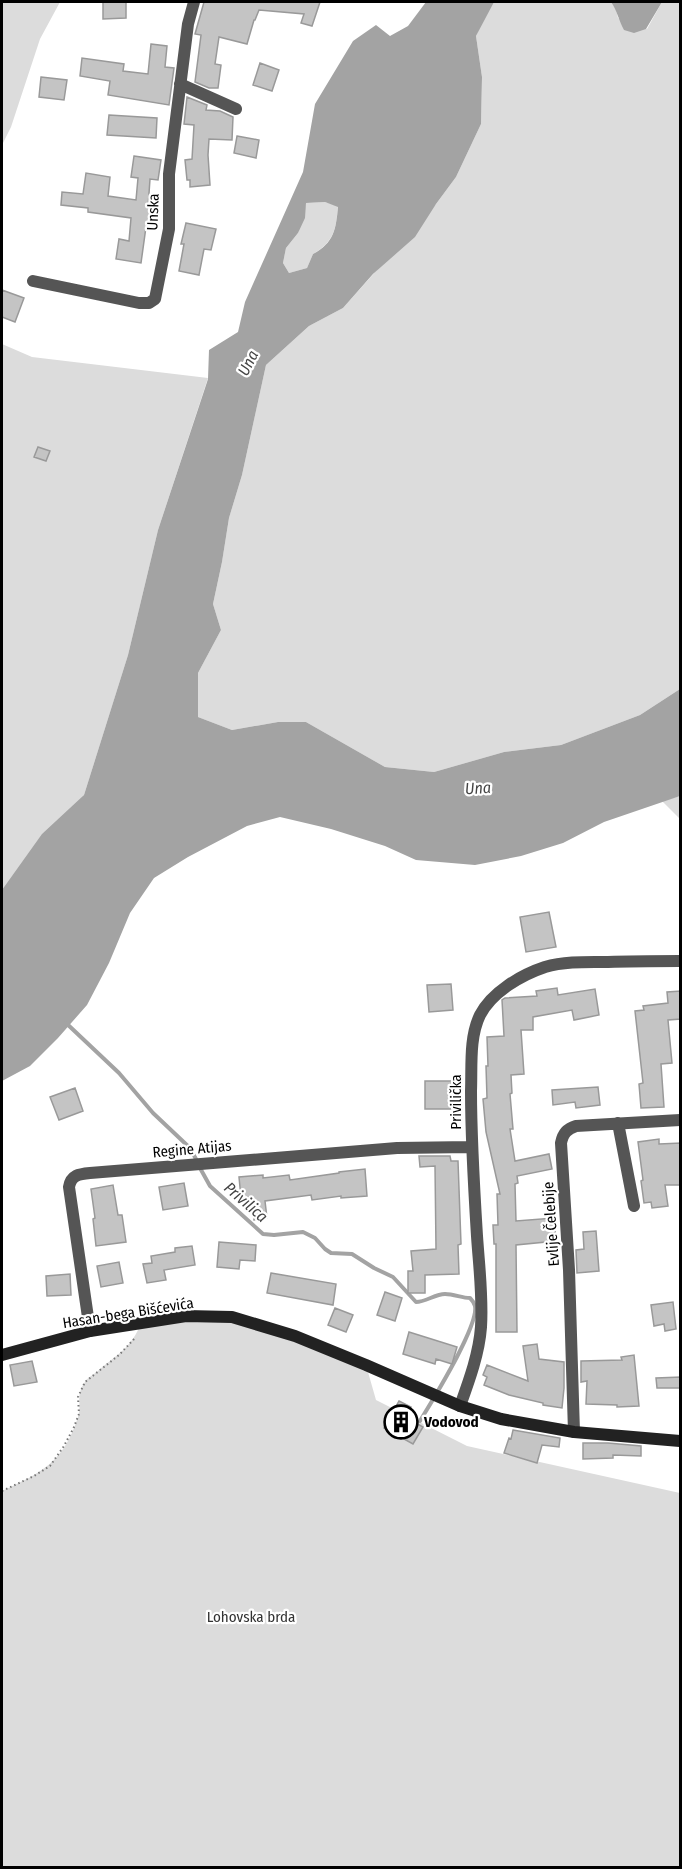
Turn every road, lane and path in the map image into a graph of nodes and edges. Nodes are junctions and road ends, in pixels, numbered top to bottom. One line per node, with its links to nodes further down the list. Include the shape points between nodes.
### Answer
1 (194, 2): 2 (street, Unska)
2 (180, 84): 3 (street); 4 (street, Unska, via 169,174 169,229 155,299 139,303)
3 (236, 109)
4 (33, 280)
5 (681, 961): 8 (street, Privilička, via 562,963 529,974 500,992 486,1005 475,1028)
6 (681, 1120): 7 (street, Evlije Čelebije)
7 (618, 1124): 9 (street); 14 (street, Evlije Čelebije, via 576,1126 564,1132 561,1143 570,1270)
8 (471, 1147): 11 (street, Regine Atijas, via 398,1148 74,1176 69,1187); 13 (street, Privilička, via 481,1326)
9 (634, 1206)
10 (141, 1323): 11 (street, Hasan-bega Bišćevića); 13 (street, Hasan-bega Bišćevića, via 186,1316 232,1317 295,1336); 16 (path, via 136,1337 119,1355 85,1382 78,1397 79,1414 74,1427 50,1466)
11 (90, 1331): 12 (street, Hasan-bega Bišćevića)
12 (2, 1355)
13 (460, 1406): 14 (street, via 501,1419)
14 (574, 1432): 15 (street)
15 (681, 1442)
16 (2, 1491)

